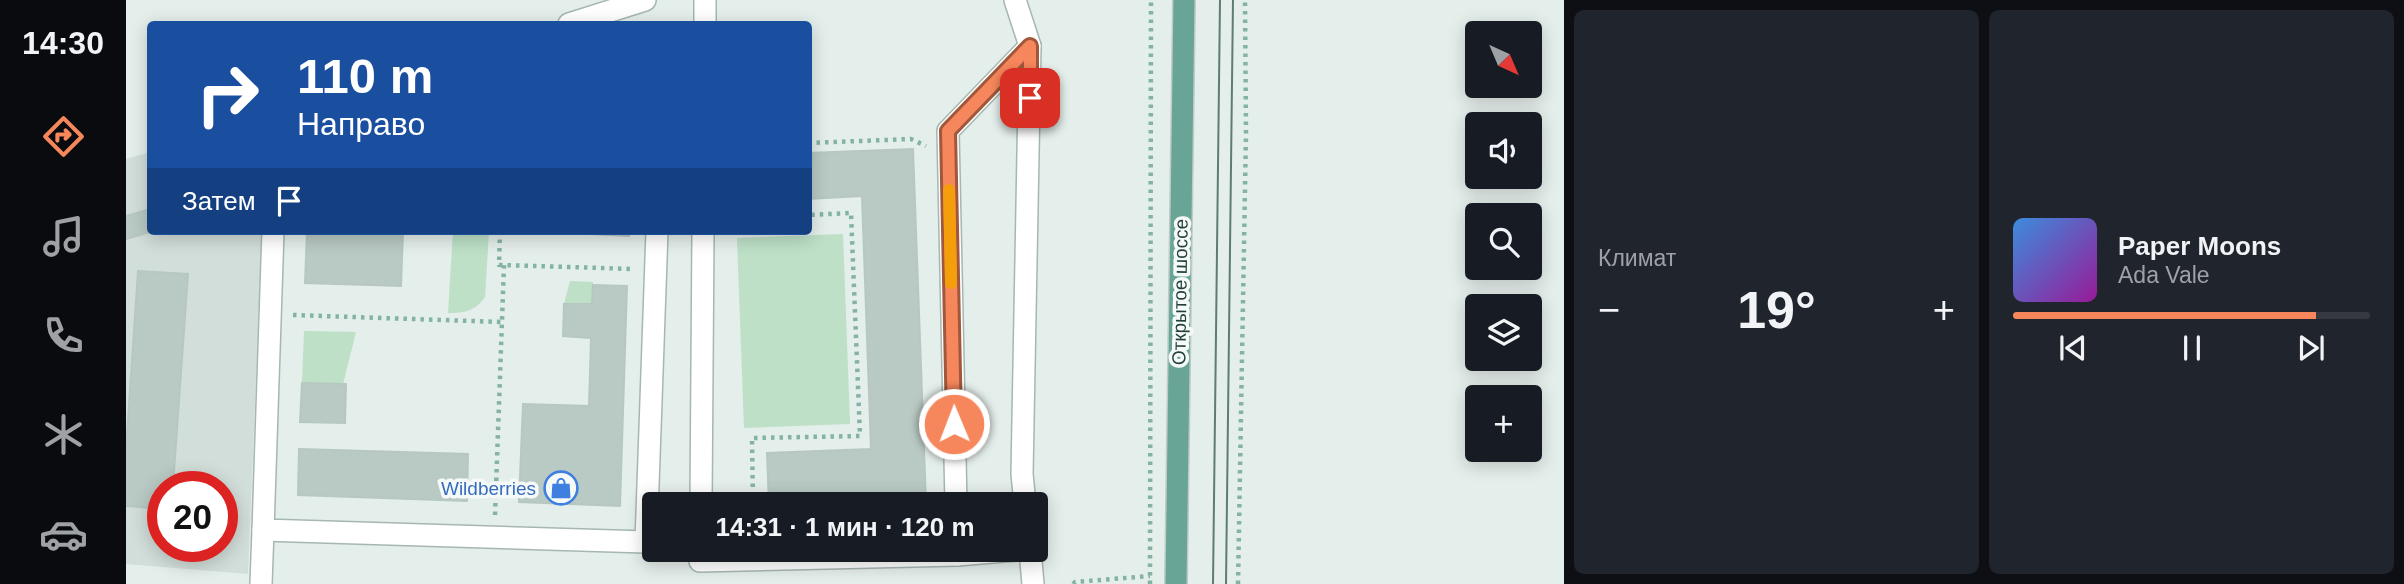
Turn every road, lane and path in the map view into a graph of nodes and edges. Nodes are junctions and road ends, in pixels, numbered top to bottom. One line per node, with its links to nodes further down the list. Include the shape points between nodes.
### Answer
1 (645, 0): 7 (street)
2 (705, 0): 8 (street)
3 (1015, 0): 9 (street)
4 (1151, 0): 28 (path)
5 (1184, 0): 29 (main road, Открытое шоссе)
6 (1245, 0): 34 (path)
7 (578, 21)
8 (705, 21)
9 (1030, 46): 23 (street, via 948,131); 24 (street)
10 (812, 143): 11 (path, via 911,139)
11 (927, 146)
12 (812, 215): 22 (path, via 851,213 860,436 751,438)
13 (273, 235): 19 (street)
14 (500, 235): 17 (path, via 499,265)
15 (657, 235): 18 (street)
16 (703, 235): 21 (street)
17 (504, 265): 18 (path); 20 (path)
18 (656, 270): 26 (street, via 646,542)
19 (270, 314): 20 (path); 25 (street)
20 (502, 322): 26 (path)
21 (701, 492)
22 (753, 492)
23 (956, 492)
24 (1024, 492)
25 (262, 530): 26 (street); 30 (street)
26 (495, 537)
27 (1031, 562): 31 (street)
28 (1150, 576): 32 (path); 33 (path)
29 (1176, 580)
30 (261, 584)
31 (1033, 584)
32 (1073, 584)
33 (1150, 584)
34 (1238, 584)

